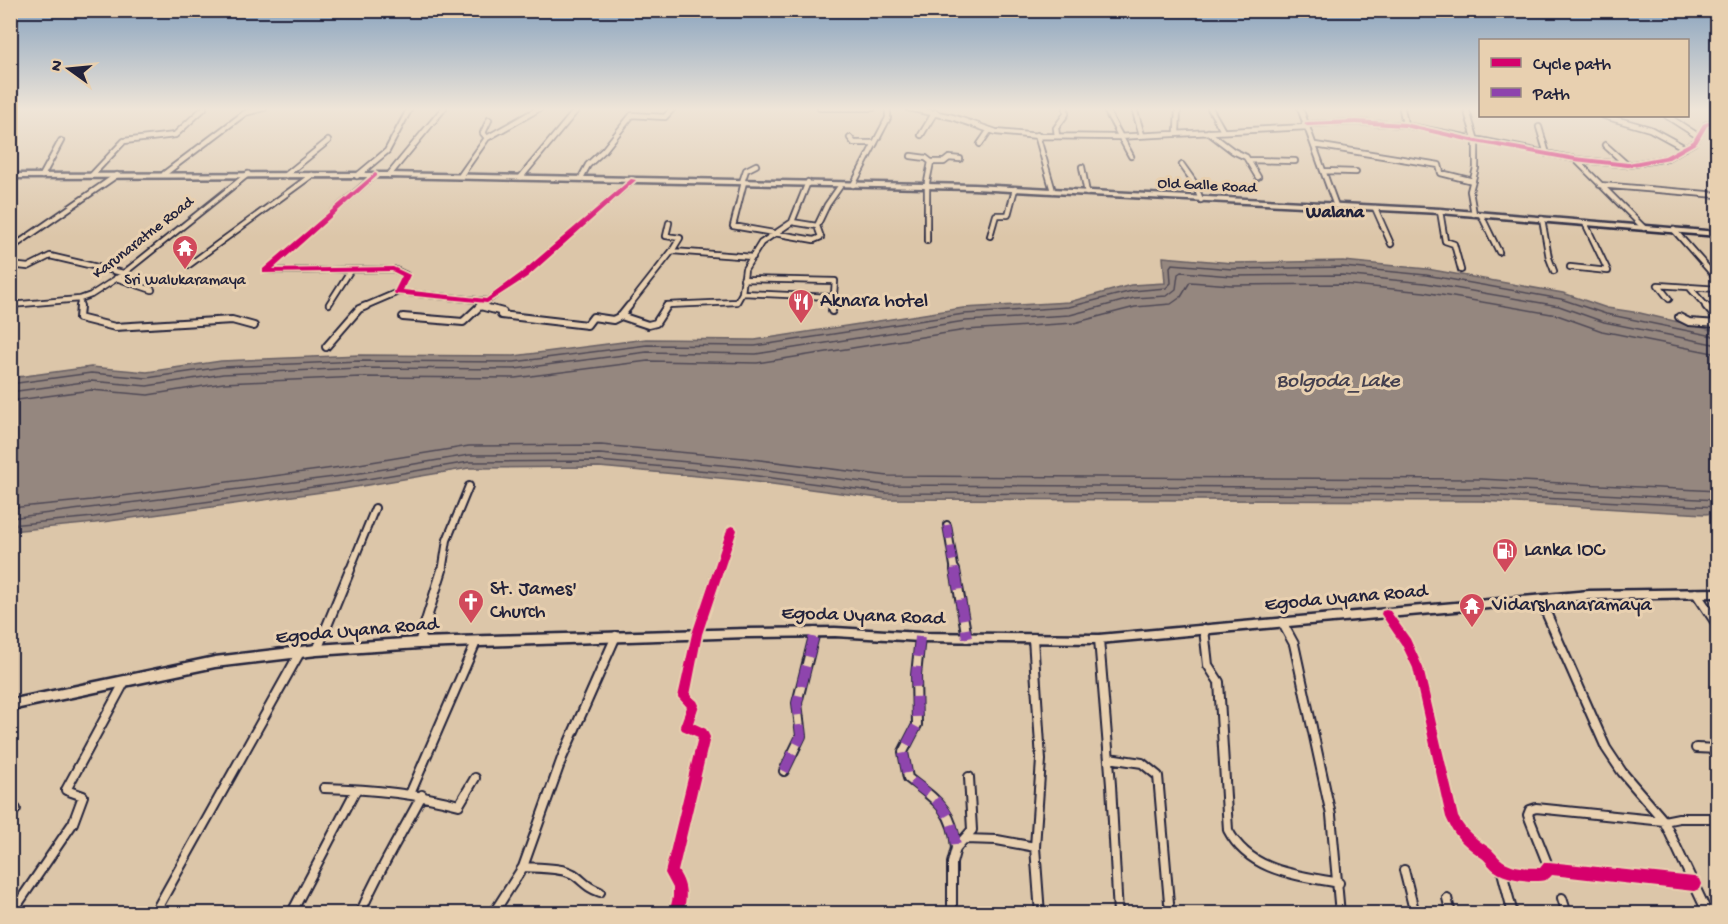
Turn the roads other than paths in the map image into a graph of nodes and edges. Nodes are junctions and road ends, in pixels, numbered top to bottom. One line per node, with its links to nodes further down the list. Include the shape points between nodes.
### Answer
1 (56, 151): 43 (street)
2 (114, 151): 36 (street)
3 (194, 151): 34 (street)
4 (315, 151): 38 (street)
5 (387, 151): 44 (street)
6 (411, 151): 41 (street)
7 (479, 151): 45 (street)
8 (542, 151): 46 (street)
9 (603, 151): 48 (street)
10 (871, 151): 54 (street)
11 (1042, 151): 58 (street)
12 (1128, 151): 22 (street)
13 (1236, 151): 25 (street)
14 (1317, 151): 32 (street)
15 (1348, 151): 50 (street, via 1439,165 1441,173)
16 (1476, 151): 50 (street)
17 (1536, 151): 20 (street)
18 (1612, 151): 30 (street)
19 (1679, 151): 30 (street, via 1667,158)
20 (1547, 153): 24 (street)
21 (911, 156): 27 (street)
22 (1131, 156)
23 (960, 159): 27 (street)
24 (1575, 159): 30 (street); 55 (street)
25 (1249, 160): 26 (street); 47 (street)
26 (1295, 161)
27 (931, 162): 56 (street)
28 (756, 165): 51 (street, via 746,171)
29 (1182, 165): 61 (street)
30 (1628, 165)
31 (1082, 166): 59 (street)
32 (1324, 171): 33 (street); 62 (street)
33 (1356, 172)
34 (164, 174): 35 (highway, Old Galle Road); 37 (highway, Old Galle Road)
35 (248, 174): 38 (highway, Old Galle Road); 88 (street, Karunaratne Road)
36 (92, 175): 37 (highway, Old Galle Road); 43 (highway, Old Galle Road)
37 (117, 175): 78 (street)
38 (286, 175): 39 (highway, Old Galle Road)
39 (312, 175): 44 (highway, Old Galle Road); 83 (street)
40 (375, 175): 41 (highway, Old Galle Road); 44 (highway, Old Galle Road); 86 (street, via 266,271)
41 (389, 175): 45 (highway, Old Galle Road)
42 (10, 176): 43 (highway, Old Galle Road)
43 (42, 176)
44 (357, 176)
45 (461, 176): 46 (highway, Old Galle Road)
46 (521, 177): 48 (highway, Old Galle Road)
47 (1258, 177)
48 (581, 178): 49 (highway, Old Galle Road)
49 (633, 180): 51 (highway, Old Galle Road); 100 (street, via 524,275)
50 (1473, 181): 65 (street, via 1470,191)
51 (743, 182): 52 (highway, Old Galle Road); 73 (street, via 733,226)
52 (808, 182): 53 (highway, Old Galle Road); 67 (street)
53 (841, 185): 54 (highway, Old Galle Road); 70 (street)
54 (853, 185): 56 (highway, Old Galle Road)
55 (1600, 185): 60 (street); 71 (street)
56 (927, 186): 57 (highway, Old Galle Road); 76 (street)
57 (1015, 189): 58 (highway, Old Galle Road); 75 (street, via 1008,215 996,215)
58 (1053, 191): 59 (highway, Old Galle Road)
59 (1087, 193): 61 (highway, Old Galle Road)
60 (1718, 195)
61 (1201, 200): 62 (highway, Old Galle Road)
62 (1336, 206): 63 (highway, Old Galle Road)
63 (1375, 208): 64 (highway, Old Galle Road); 77 (street)
64 (1440, 212): 65 (highway, Old Galle Road); 85 (street, via 1445,241 1454,244)
65 (1478, 214): 66 (highway, Old Galle Road); 80 (street)
66 (1542, 219): 69 (highway, Old Galle Road); 87 (street)
67 (792, 222): 70 (street); 73 (street)
68 (669, 223): 79 (street, via 666,236 680,238)
69 (1585, 223): 71 (highway, Old Galle Road); 84 (street, via 1608,271)
70 (817, 225): 73 (street, via 821,237 814,240)
71 (1644, 228): 72 (highway, Old Galle Road)
72 (1674, 230): 74 (highway, Old Galle Road); 91 (street)
73 (775, 233): 81 (street, via 761,243)
74 (1718, 234)
75 (990, 236)
76 (927, 241)
77 (1391, 244)
78 (10, 249)
79 (672, 251): 81 (street); 106 (street)
80 (1499, 252)
81 (753, 257): 90 (street)
82 (10, 265): 88 (street, via 28,267 50,256)
83 (189, 265)
84 (1570, 267)
85 (1461, 270)
86 (350, 271): 95 (street, via 393,269 406,275); 101 (street)
87 (1554, 271)
88 (123, 273): 89 (street, Karunaratne Road)
89 (116, 278): 94 (street); 98 (street, Karunaratne Road)
90 (743, 279): 96 (street); 97 (street, via 831,280 835,281)
91 (1718, 280)
92 (1689, 286): 93 (street); 99 (street, via 1658,285); 108 (street)
93 (1718, 289)
94 (152, 290)
95 (398, 292): 100 (street); 110 (street, via 359,309)
96 (742, 293): 97 (street); 106 (street, via 738,302 667,305 656,323 648,325)
97 (831, 297): 104 (street)
98 (80, 299): 102 (street, Karunaratne Road); 109 (street, via 79,318 115,327 232,320)
99 (1669, 299)
100 (487, 301): 103 (street)
101 (328, 304)
102 (10, 305)
103 (480, 306): 105 (street, via 463,322); 106 (street, via 503,312 501,315 506,318 587,325 593,317 613,320)
104 (832, 311)
105 (403, 316)
106 (621, 316)
107 (1679, 317): 108 (street, via 1689,322)
108 (1718, 322)
109 (254, 326)
110 (326, 347)
111 (469, 486): 130 (street, via 447,540 440,582)
112 (375, 508): 131 (street)
113 (947, 525): 126 (street)
114 (732, 530): 123 (street)
115 (1696, 593): 116 (main road, Egoda Uyana Road); 117 (main road, Egoda Uyana Road, via 1589,595); 120 (street)
116 (1718, 593)
117 (1541, 601): 118 (main road, Egoda Uyana Road); 146 (street, via 1606,748)
118 (1386, 615): 119 (main road, Egoda Uyana Road); 151 (street, via 1406,642 1418,668 1456,827)
119 (1282, 622): 121 (main road, Egoda Uyana Road); 154 (street, via 1294,644 1307,696 1331,815)
120 (1718, 626)
121 (1204, 629): 128 (main road, Egoda Uyana Road); 154 (street, via 1208,665 1219,682 1221,694 1228,830 1232,842 1256,863)
122 (815, 632): 123 (main road, Egoda Uyana Road); 125 (main road, Egoda Uyana Road); 138 (street, via 796,703 799,743)
123 (697, 634): 124 (main road, Egoda Uyana Road); 165 (street, via 684,696 693,705 686,726 704,737 671,873 681,892)
124 (616, 636): 129 (main road, Egoda Uyana Road); 150 (street, via 562,758)
125 (920, 637): 126 (main road, Egoda Uyana Road); 149 (street, via 917,725 903,752 905,770 950,815)
126 (967, 638): 127 (main road, Egoda Uyana Road)
127 (1033, 638): 128 (main road, Egoda Uyana Road); 148 (street, via 1041,760)
128 (1099, 639): 137 (street)
129 (476, 642): 130 (main road, Egoda Uyana Road); 143 (street)
130 (419, 643): 131 (main road, Egoda Uyana Road)
131 (316, 650): 132 (main road, Egoda Uyana Road)
132 (299, 654): 133 (main road, Egoda Uyana Road, via 215,662); 161 (street)
133 (125, 681): 134 (main road, Egoda Uyana Road); 160 (street, via 66,790 83,796 73,823)
134 (10, 705)
135 (1696, 748): 136 (street)
136 (1718, 749)
137 (1109, 758): 159 (street, via 1143,763 1158,776); 168 (street)
138 (784, 771)
139 (969, 777): 147 (street, via 972,830)
140 (476, 778): 144 (street, via 459,805)
141 (324, 788): 142 (street)
142 (356, 790): 143 (street); 162 (street)
143 (410, 794): 144 (street)
144 (422, 795): 163 (street, via 376,876)
145 (1718, 818): 146 (street)
146 (1664, 821): 152 (street, via 1530,810 1528,815); 155 (street)
147 (965, 839): 148 (street); 149 (street)
148 (1035, 847): 167 (street)
149 (956, 848): 166 (street, via 952,863)
150 (524, 867): 156 (street, via 575,873 585,886); 164 (street)
151 (1501, 868): 152 (street, via 1539,875); 172 (street)
152 (1549, 868): 155 (street)
153 (1404, 870): 170 (street)
154 (1339, 883): 169 (street)
155 (1694, 884): 174 (street)
156 (600, 892)
157 (1562, 897): 173 (street)
158 (1447, 898): 171 (street)
159 (1169, 903)
160 (11, 914)
161 (154, 914)
162 (291, 914)
163 (360, 914)
164 (493, 914)
165 (676, 914)
166 (952, 914)
167 (1040, 914)
168 (1118, 914)
169 (1340, 914)
170 (1415, 914)
171 (1451, 914)
172 (1513, 914)
173 (1567, 914)
174 (1708, 914)

